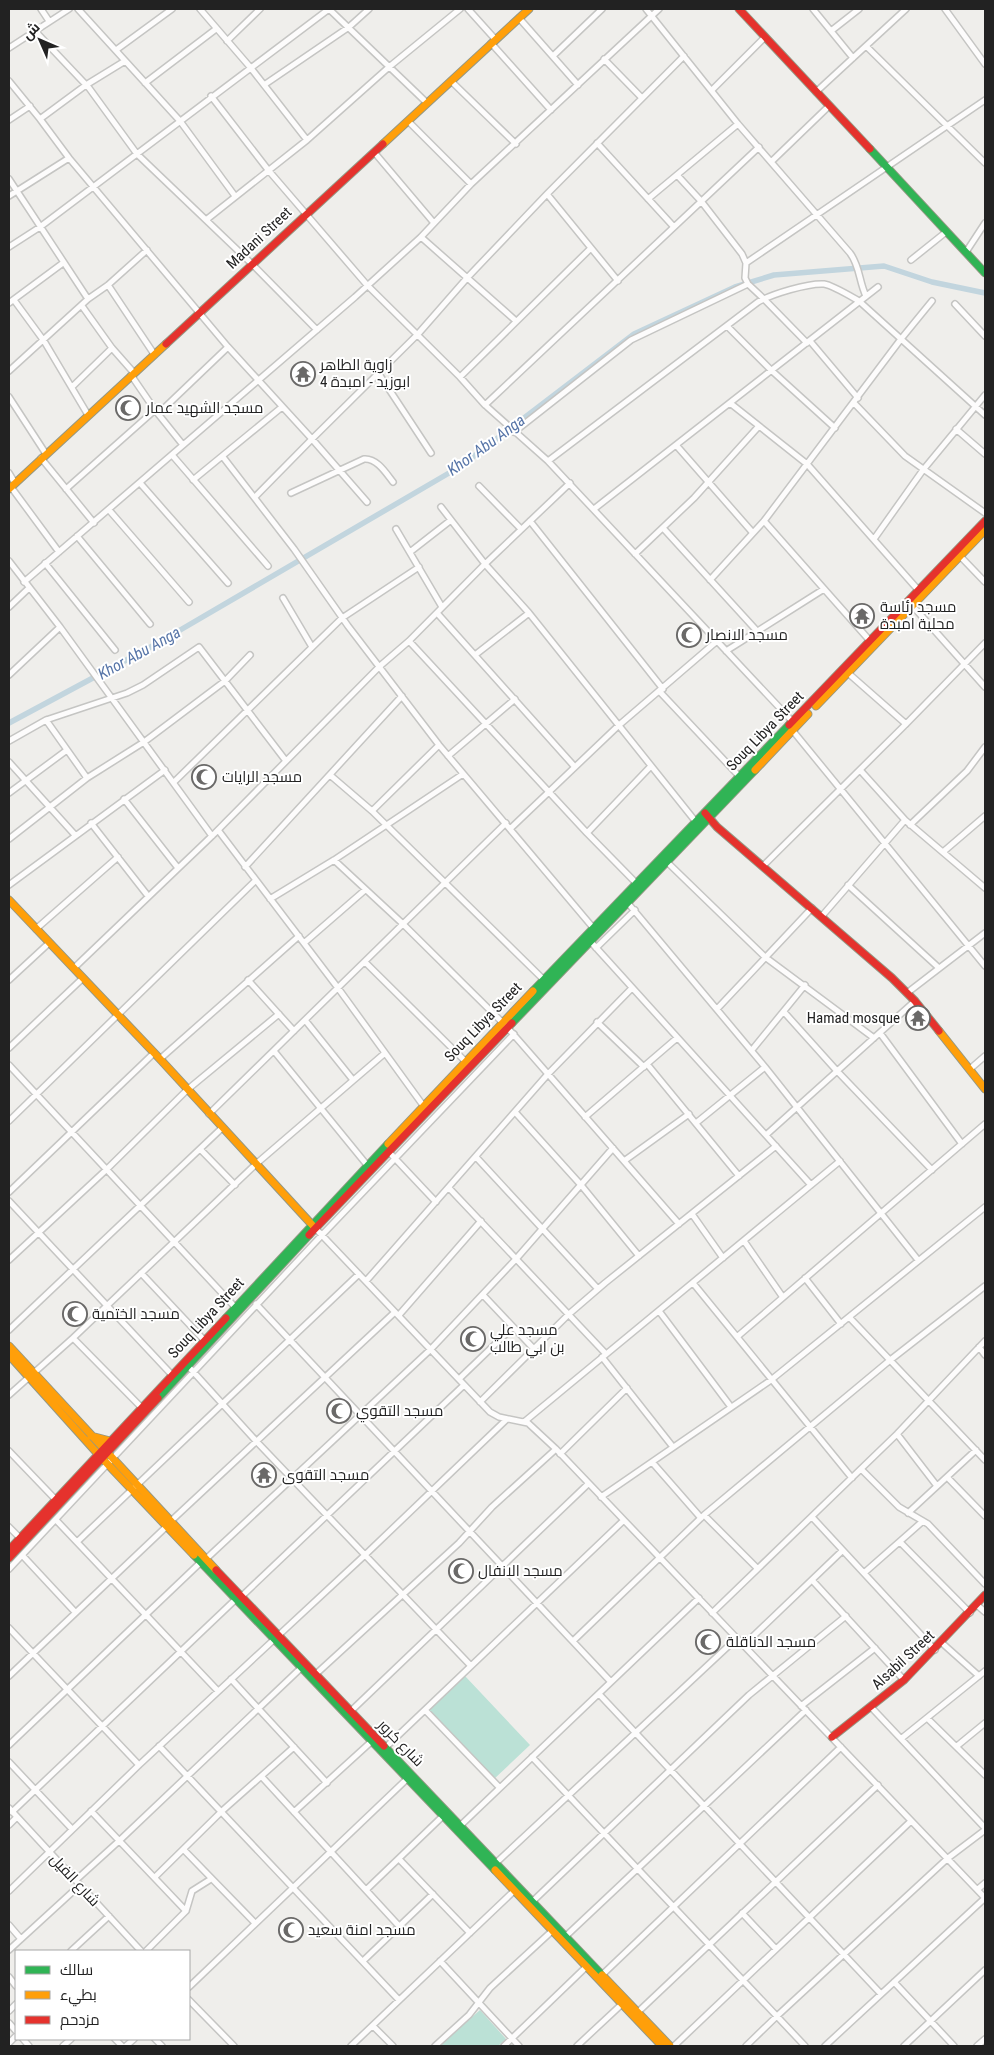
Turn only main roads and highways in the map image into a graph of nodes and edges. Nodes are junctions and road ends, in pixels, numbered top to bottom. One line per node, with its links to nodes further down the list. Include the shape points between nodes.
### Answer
1 (529, 9): 4 (main road, Madani Street)
2 (739, 9): 3 (main road)
3 (985, 273)
4 (12, 486)
5 (985, 521): 7 (main road, Souq Libya Street)
6 (985, 530): 7 (main road, Souq Libya Street)
7 (921, 593): 8 (main road, Souq Libya Street)
8 (872, 643): 9 (main road, Souq Libya Street); 9 (main road, Souq Libya Street, via 848,673)
9 (794, 726): 10 (main road, Souq Libya Street); 10 (main road, Souq Libya Street, via 740,777)
10 (707, 815): 11 (main road, Souq Libya Street); 11 (main road, Souq Libya Street, via 696,822); 15 (main road, via 907,993)
11 (639, 886): 13 (main road, Souq Libya Street); 13 (main road, Souq Libya Street, via 627,902)
12 (10, 903): 17 (main road, via 160,1059)
13 (596, 930): 14 (main road, Souq Libya Street); 14 (main road, Souq Libya Street, via 590,941)
14 (504, 1024): 16 (main road, Souq Libya Street); 16 (main road, Souq Libya Street)
15 (985, 1089)
16 (425, 1108): 17 (main road, Souq Libya Street); 17 (main road, Souq Libya Street, via 367,1165)
17 (314, 1227): 22 (main road, Souq Libya Street); 23 (main road, Souq Libya Street)
18 (9, 1346): 20 (main road)
19 (9, 1355): 20 (main road)
20 (31, 1374): 21 (main road); 23 (main road)
21 (91, 1436): 22 (main road); 23 (main road)
22 (110, 1441): 23 (main road, Souq Libya Street)
23 (105, 1456): 24 (main road, Souq Libya Street, via 56,1500); 25 (main road, Souq Libya Street); 27 (main road, شارع كرور)
24 (9, 1550)
25 (9, 1558)
26 (985, 1595): 28 (main road, Alsabil Street, via 904,1680)
27 (277, 1637): 29 (main road, شارع كرور, via 352,1710); 29 (main road, شارع كرور, via 302,1668)
28 (832, 1737)
29 (410, 1776): 30 (main road, شارع كرور)
30 (446, 1814): 31 (main road, شارع كرور); 31 (main road, شارع كرور, via 497,1862)
31 (517, 1888): 32 (main road, شارع كرور); 33 (main road, شارع كرور)
32 (657, 2045)
33 (672, 2046)

